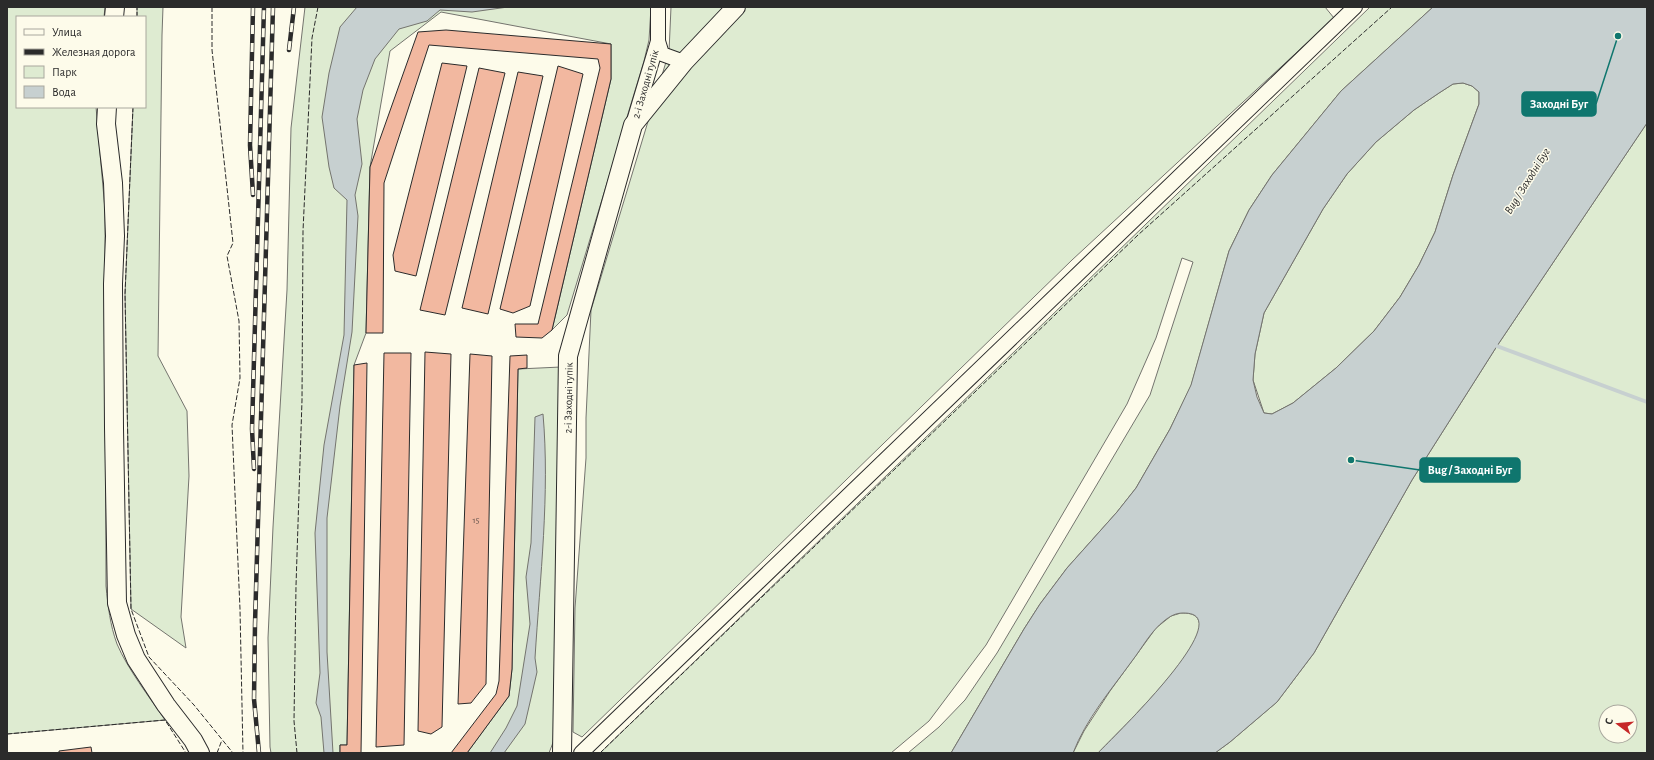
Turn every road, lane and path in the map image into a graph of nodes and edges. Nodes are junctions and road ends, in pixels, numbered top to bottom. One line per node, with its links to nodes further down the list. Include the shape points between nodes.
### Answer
1 (658, 7): 4 (street, 2-і Заходні тупік)
2 (736, 7): 5 (main road)
3 (1355, 7): 10 (street)
4 (658, 41): 5 (street, via 662,54); 7 (street, 2-і Заходні тупік)
5 (684, 62): 7 (main road)
6 (107, 108): 8 (main road, via 115,236 117,604 136,659)
7 (633, 124): 9 (main road, 2-і Заходні тупік, via 568,356)
8 (200, 753)
9 (562, 753)
10 (582, 753)

